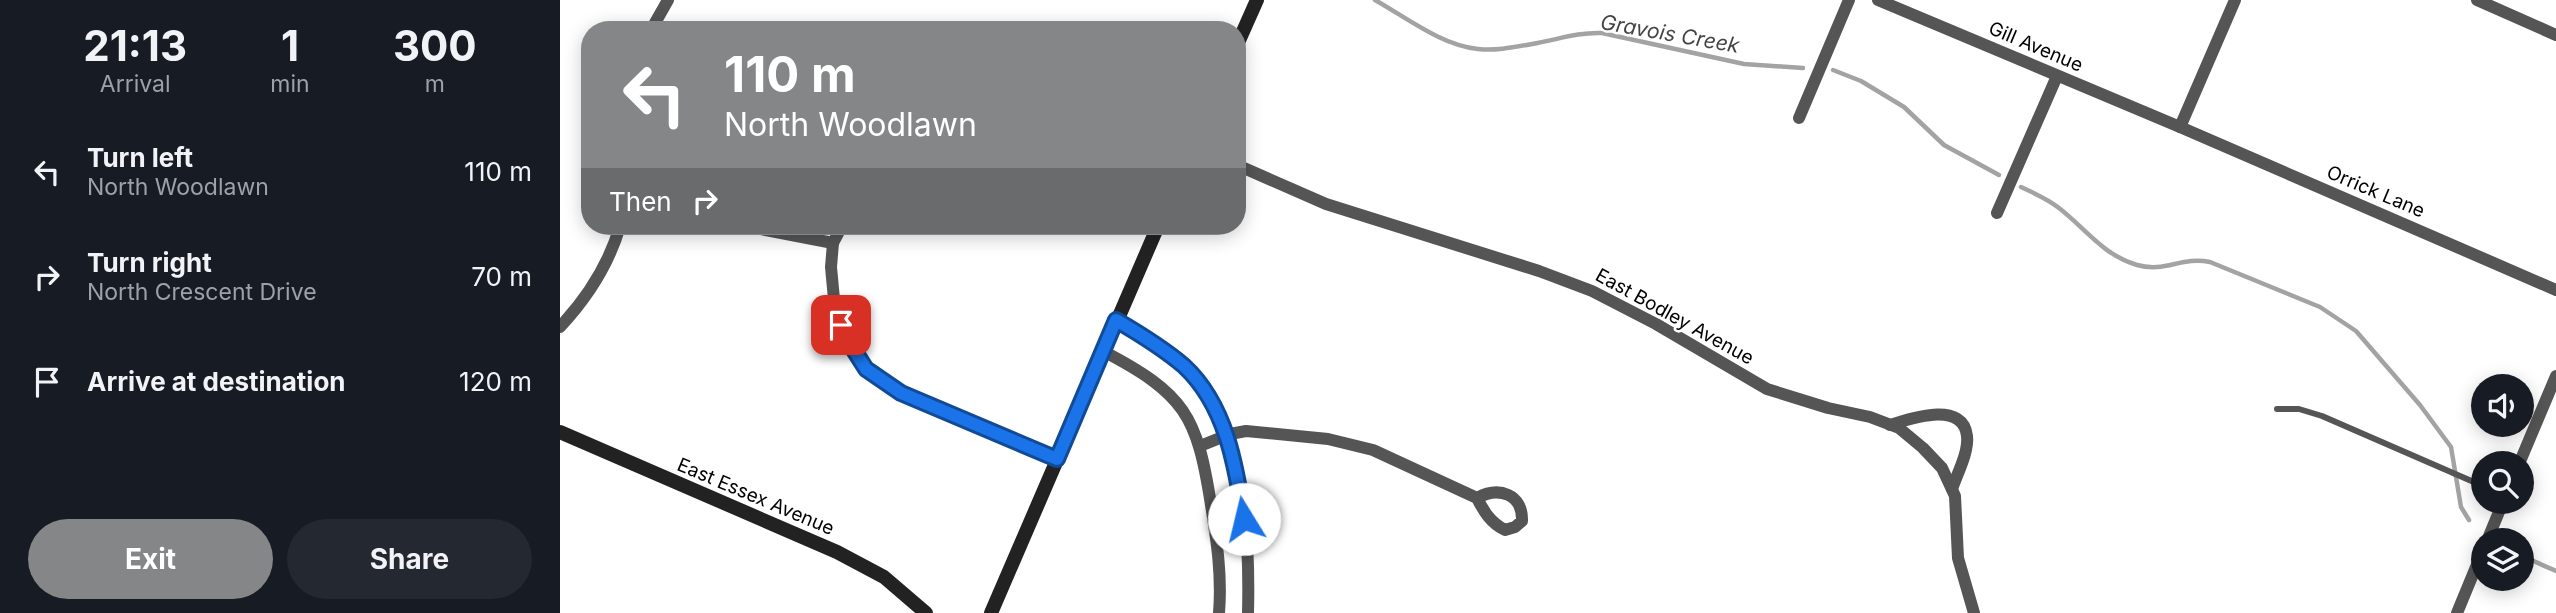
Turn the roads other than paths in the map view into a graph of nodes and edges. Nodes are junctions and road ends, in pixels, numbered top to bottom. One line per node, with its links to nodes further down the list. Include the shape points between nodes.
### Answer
1 (668, 0): 7 (street)
2 (1256, 0): 8 (street)
3 (1849, 0): 11 (street)
4 (1878, 0): 10 (street, Gill Avenue)
5 (2235, 0): 12 (street)
6 (2477, 0): 9 (street)
7 (656, 21)
8 (1246, 24)
9 (2556, 35)
10 (2057, 76): 12 (street, Gill Avenue); 14 (street)
11 (1799, 118)
12 (2180, 127): 20 (street, Orrick Lane)
13 (1246, 169): 26 (street, East Bodley Avenue, via 1326,204 1592,291 1767,389)
14 (1997, 214)
15 (616, 235): 22 (street, via 599,276)
16 (792, 235): 19 (street)
17 (837, 235): 19 (street)
18 (1154, 235): 21 (street)
19 (833, 243): 31 (street, via 835,310 866,369 901,393)
20 (2556, 290)
21 (1116, 320): 23 (street); 28 (street, via 1186,368)
22 (560, 327)
23 (1103, 351): 29 (street, via 1162,387 1189,419); 31 (street)
24 (2556, 376): 30 (street)
25 (2277, 410): 32 (lane, via 2299,409 2322,416)
26 (1890, 425): 33 (street, East Bodley Avenue, via 1933,458); 33 (street, via 1926,413 1955,417 1964,426 1967,437)
27 (560, 432): 36 (street, East Essex Avenue, via 838,552 884,577)
28 (1227, 435): 29 (street); 34 (street, via 1247,431 1289,434 1373,450); 39 (street, via 1248,541)
29 (1200, 446): 38 (street, via 1220,558)
30 (2524, 451)
31 (1057, 459): 37 (street)
32 (2471, 481)
33 (1952, 489): 40 (street, East Bodley Avenue, via 1958,558)
34 (1477, 498)
35 (2471, 579): 41 (street)
36 (926, 613)
37 (991, 613)
38 (1219, 613)
39 (1248, 613)
40 (1974, 613)
41 (2457, 613)

